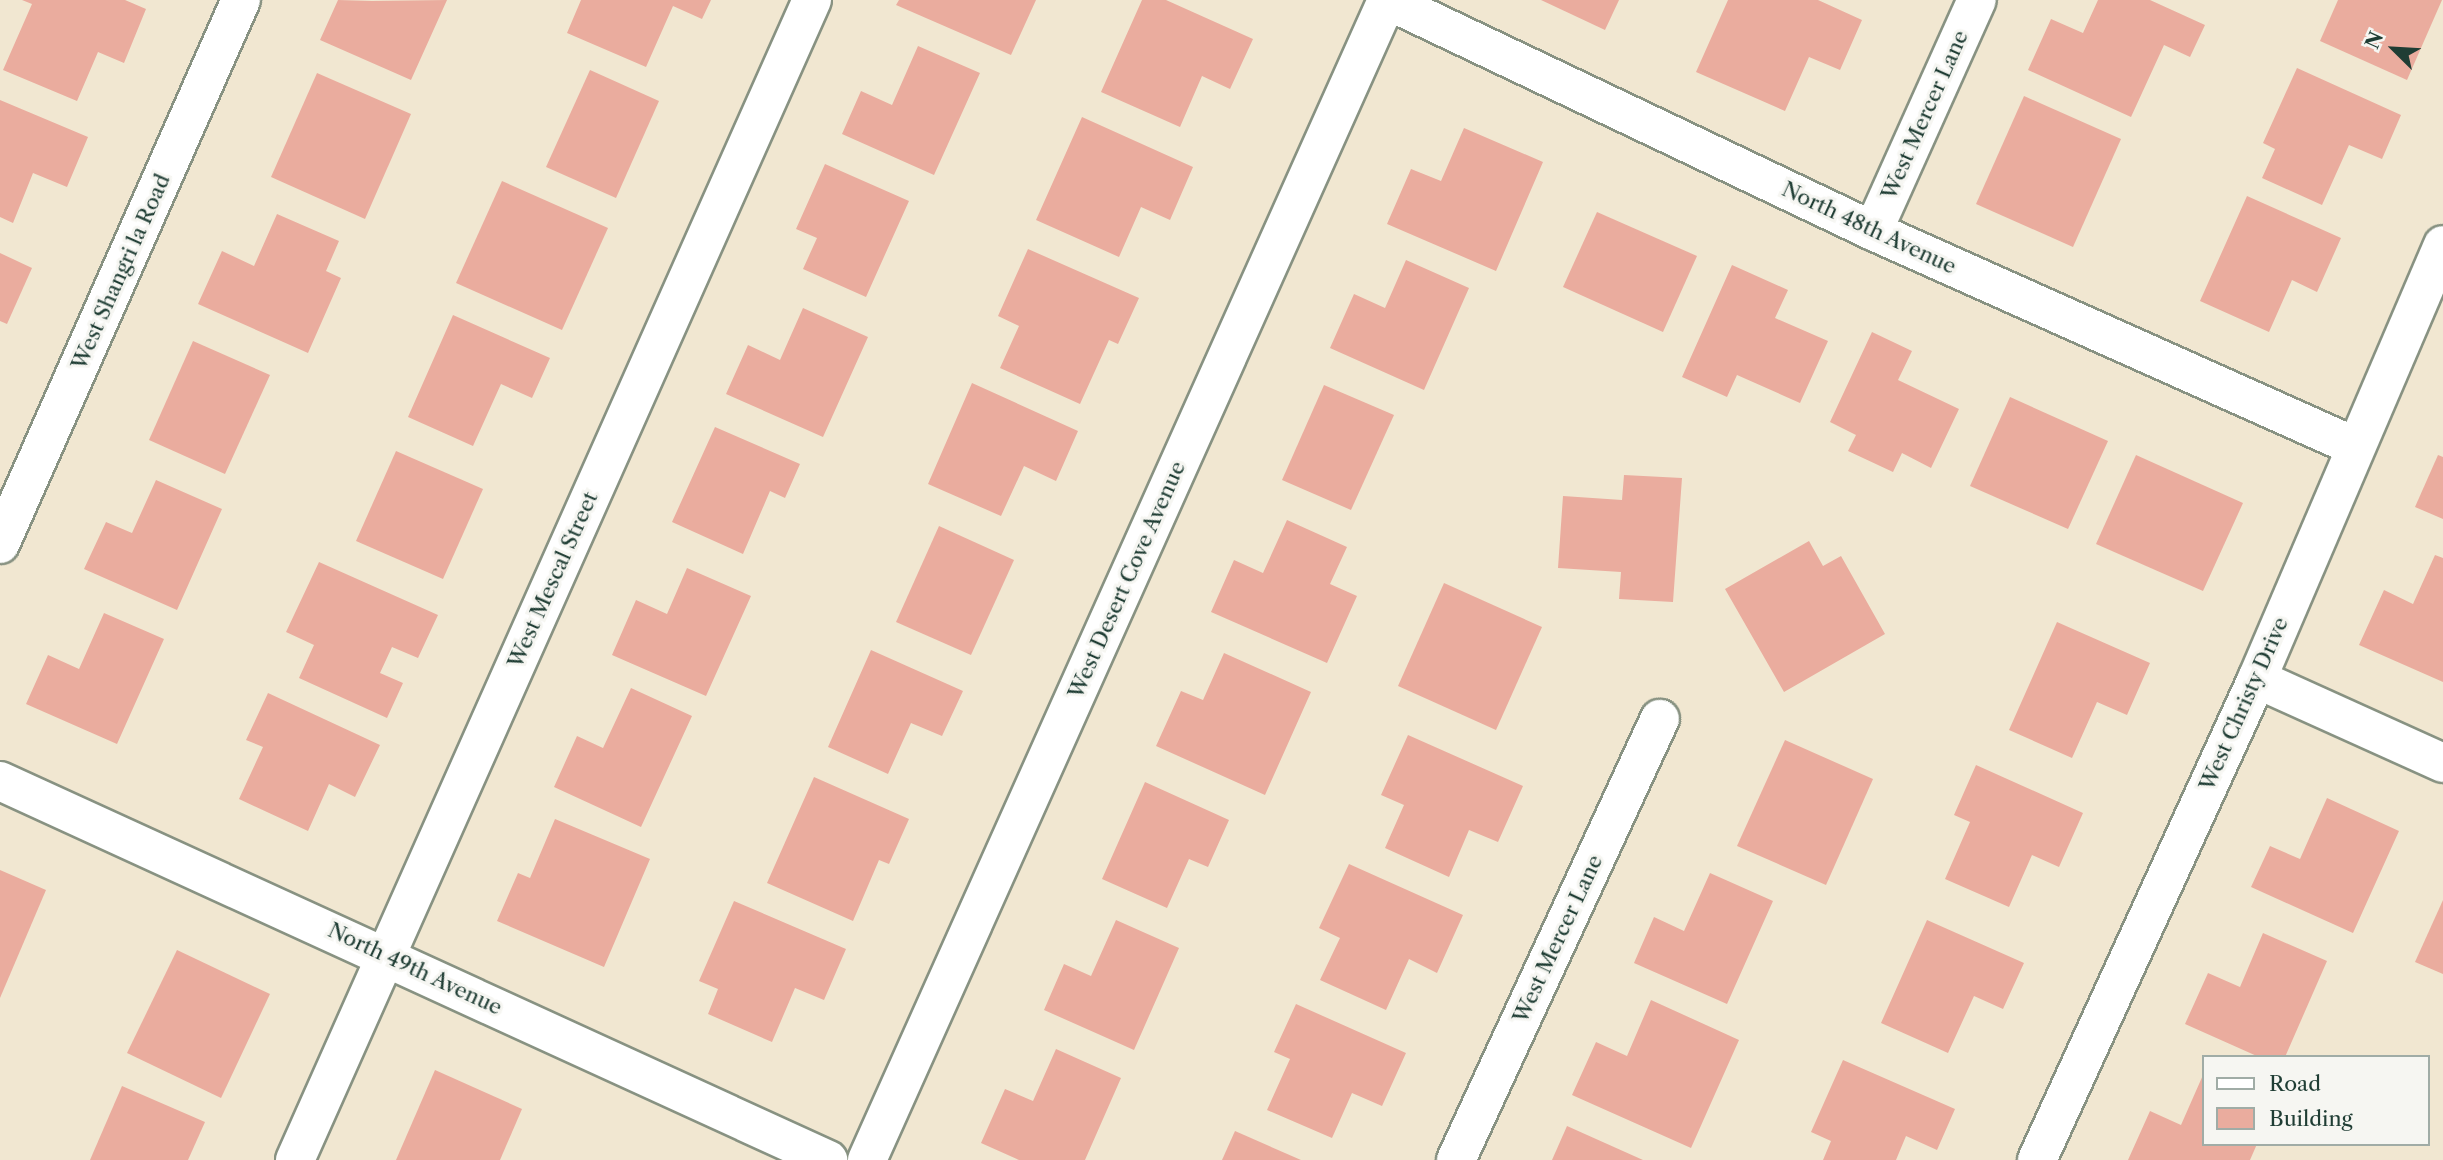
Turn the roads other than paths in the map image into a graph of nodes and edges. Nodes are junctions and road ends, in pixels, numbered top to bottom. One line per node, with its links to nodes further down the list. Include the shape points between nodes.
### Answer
1 (241, 0): 8 (street, West Shangri la Road)
2 (811, 0): 13 (street, West Mescal Street)
3 (1387, 0): 5 (street, North 48th Avenue); 16 (street, West Desert Cove Avenue)
4 (1977, 0): 5 (street, West Mercer Lane)
5 (1873, 231): 7 (street, North 48th Avenue)
6 (2443, 245): 7 (street, West Christy Drive)
7 (2356, 447): 9 (street, West Christy Drive)
8 (0, 544)
9 (2256, 679): 11 (street); 18 (street, West Christy Drive)
10 (1660, 719): 17 (street, West Mercer Lane)
11 (2443, 764)
12 (0, 781): 13 (street, North 49th Avenue)
13 (386, 955): 14 (street, West Mescal Street); 15 (street, North 49th Avenue)
14 (295, 1160)
15 (828, 1160)
16 (867, 1160)
17 (1456, 1160)
18 (2037, 1160)

